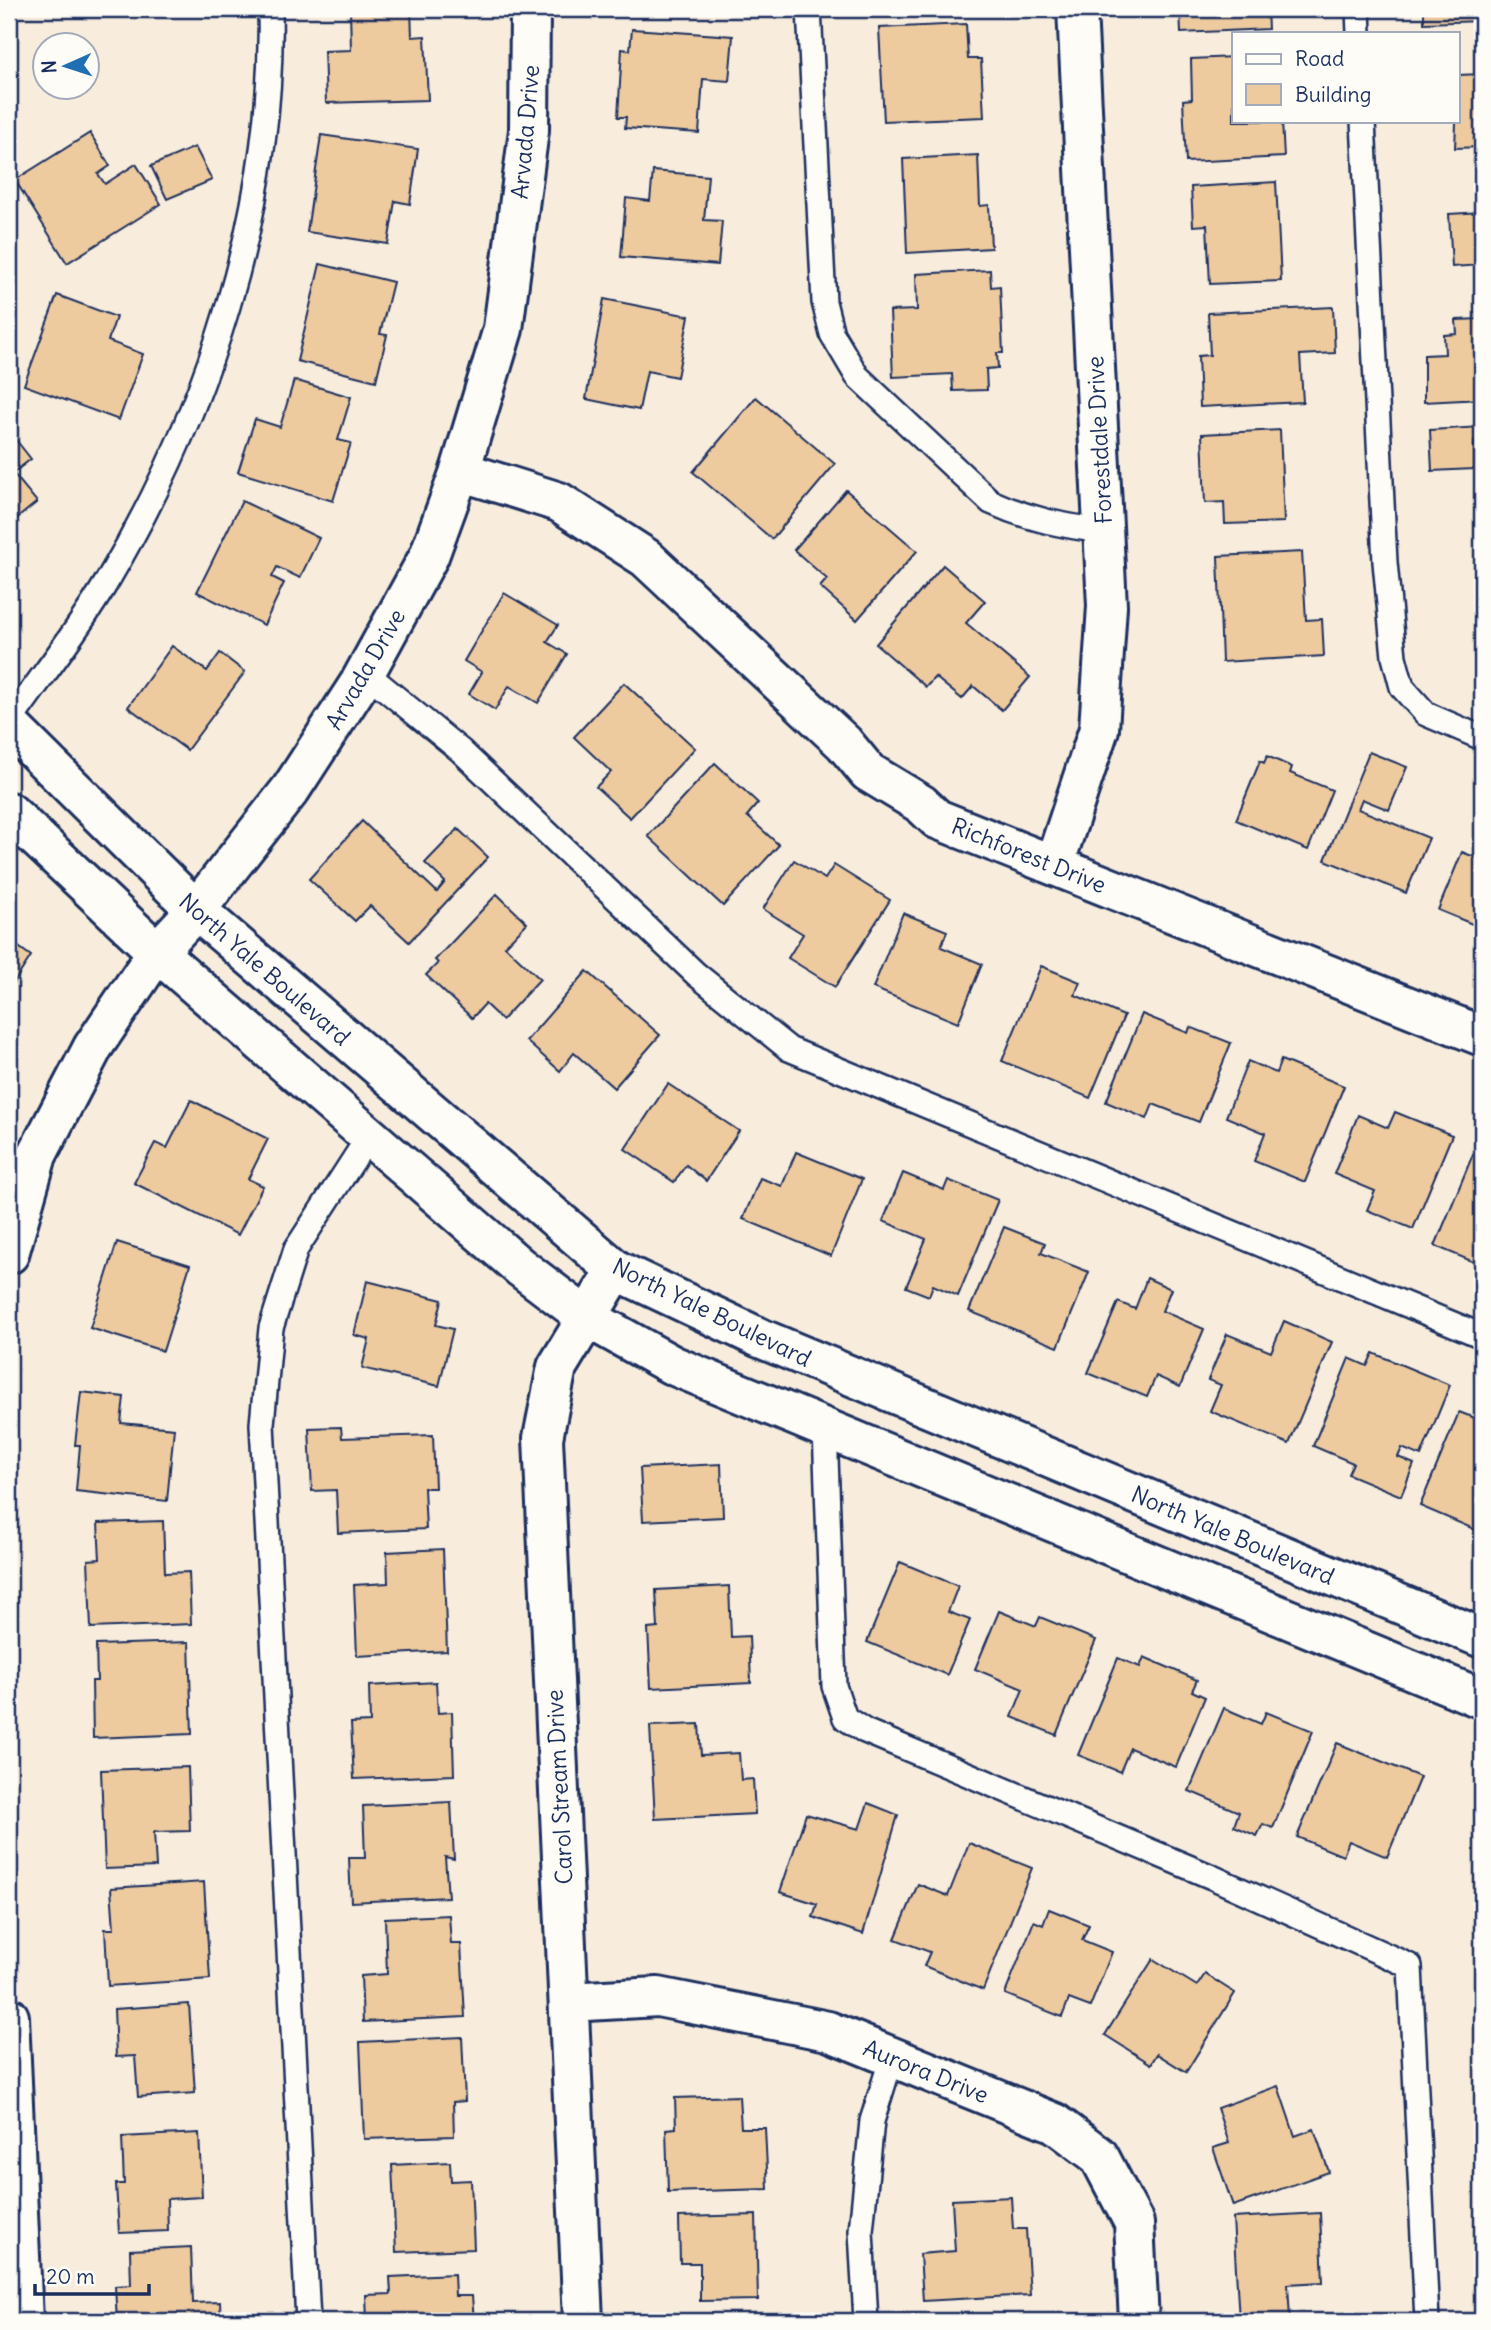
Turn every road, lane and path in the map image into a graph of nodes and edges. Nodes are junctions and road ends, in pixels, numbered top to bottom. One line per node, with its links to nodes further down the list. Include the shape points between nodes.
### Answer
1 (270, 9): 11 (lane, via 271,52 261,146 244,248 176,447 105,584)
2 (530, 9): 8 (street, Arvada Drive, via 529,130 503,329)
3 (809, 9): 9 (lane, via 824,302 832,334 857,376 991,502 1055,525)
4 (1077, 9): 9 (street, Forestdale Drive)
5 (1358, 9): 6 (lane)
6 (1359, 32)
7 (1363, 122): 12 (lane, via 1394,657 1402,687 1426,713)
8 (460, 471): 10 (street, Arvada Drive, via 429,556); 14 (street, Richforest Drive, via 559,502 646,558 844,743 868,772 937,819)
9 (1103, 531): 14 (street, Forestdale Drive, via 1107,606 1099,729)
10 (366, 673): 15 (street, Arvada Drive, via 291,789); 22 (lane, via 461,751 696,974 789,1049)
11 (9, 724): 15 (street, North Yale Boulevard)
12 (1482, 738)
13 (9, 812): 16 (street)
14 (1054, 865): 17 (street, Richforest Drive)
15 (196, 911): 16 (street, Arvada Drive); 20 (street, North Yale Boulevard)
16 (157, 953): 18 (street); 19 (street, Arvada Drive, via 93,1047 37,1155)
17 (1482, 1035)
18 (369, 1136): 21 (street, via 520,1267); 30 (lane, via 296,1248 271,1328 262,1424)
19 (9, 1254)
20 (616, 1270): 21 (street, Carol Stream Drive); 24 (street, North Yale Boulevard, via 760,1338)
21 (586, 1317): 23 (street, via 672,1365); 26 (street, Carol Stream Drive, via 557,1367 543,1438)
22 (1482, 1336)
23 (825, 1428): 25 (street); 34 (lane, via 834,1686 845,1718 865,1731 1410,1966)
24 (1482, 1638)
25 (1482, 1699)
26 (569, 2002): 28 (street, Aurora Drive, via 658,1997 828,2031); 31 (street, Carol Stream Drive)
27 (9, 2017): 29 (street)
28 (892, 2057): 32 (lane, via 872,2121 861,2231); 33 (street, Aurora Drive, via 1055,2123 1099,2156 1135,2223)
29 (23, 2321)
30 (308, 2321)
31 (583, 2321)
32 (866, 2321)
33 (1139, 2321)
34 (1427, 2321)

